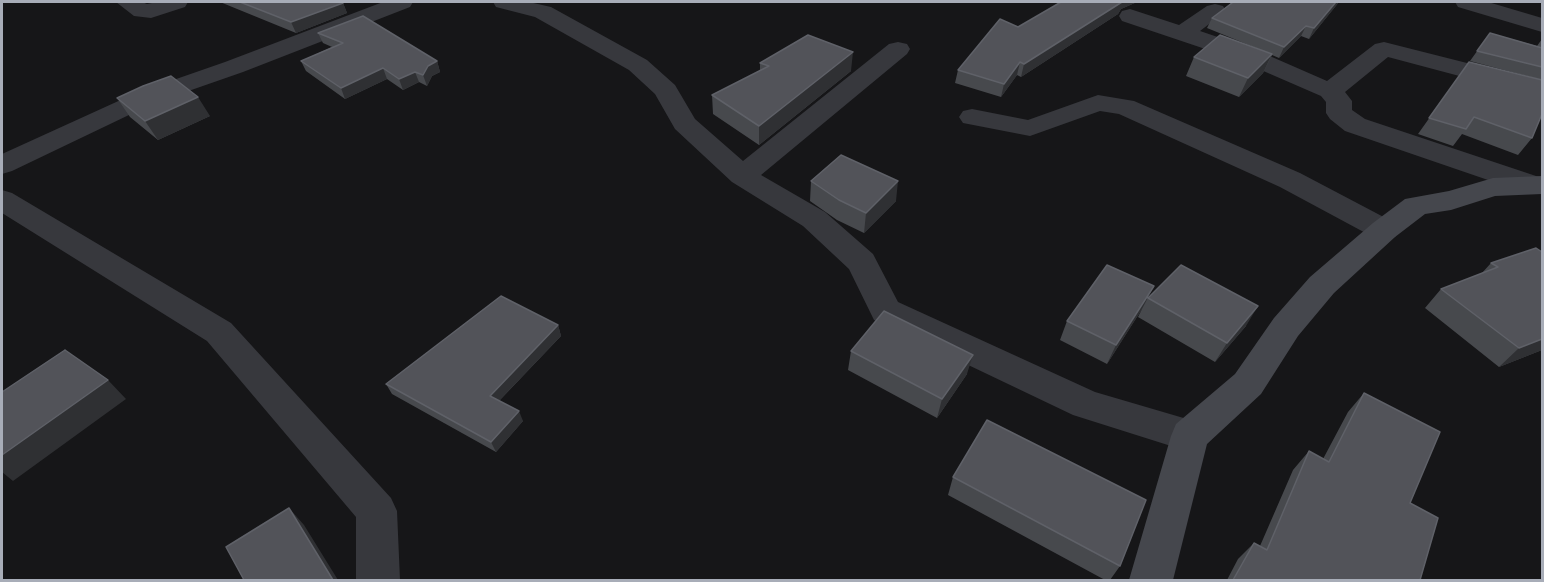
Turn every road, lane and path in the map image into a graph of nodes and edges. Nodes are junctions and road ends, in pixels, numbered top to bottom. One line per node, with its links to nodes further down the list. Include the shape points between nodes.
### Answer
1 (127, 2): 2 (street, via 137,9 151,11)
2 (177, 2)
3 (402, 2): 14 (street, via 145,98)
4 (504, 2): 15 (street, via 543,12 638,65 666,90 684,123)
5 (1466, 2): 8 (street)
6 (1215, 11): 9 (street)
7 (1130, 16): 9 (street)
8 (1542, 25)
9 (1182, 33): 12 (street)
10 (898, 49): 15 (street)
11 (1542, 90): 12 (street, via 1384,49)
12 (1330, 91): 16 (street, via 1339,101 1339,113 1355,125)
13 (972, 117): 18 (street, via 1030,128 1098,104 1125,107 1290,180)
14 (2, 165)
15 (742, 176): 19 (street, via 814,219 862,262 886,311 1086,404)
16 (1539, 193): 18 (street, via 1493,187 1416,206)
17 (2, 200): 20 (street, via 219,332 376,510)
18 (1384, 230): 19 (street, via 1322,285 1286,327 1248,384)
19 (1190, 436): 21 (street)
20 (378, 580)
21 (1151, 580)

